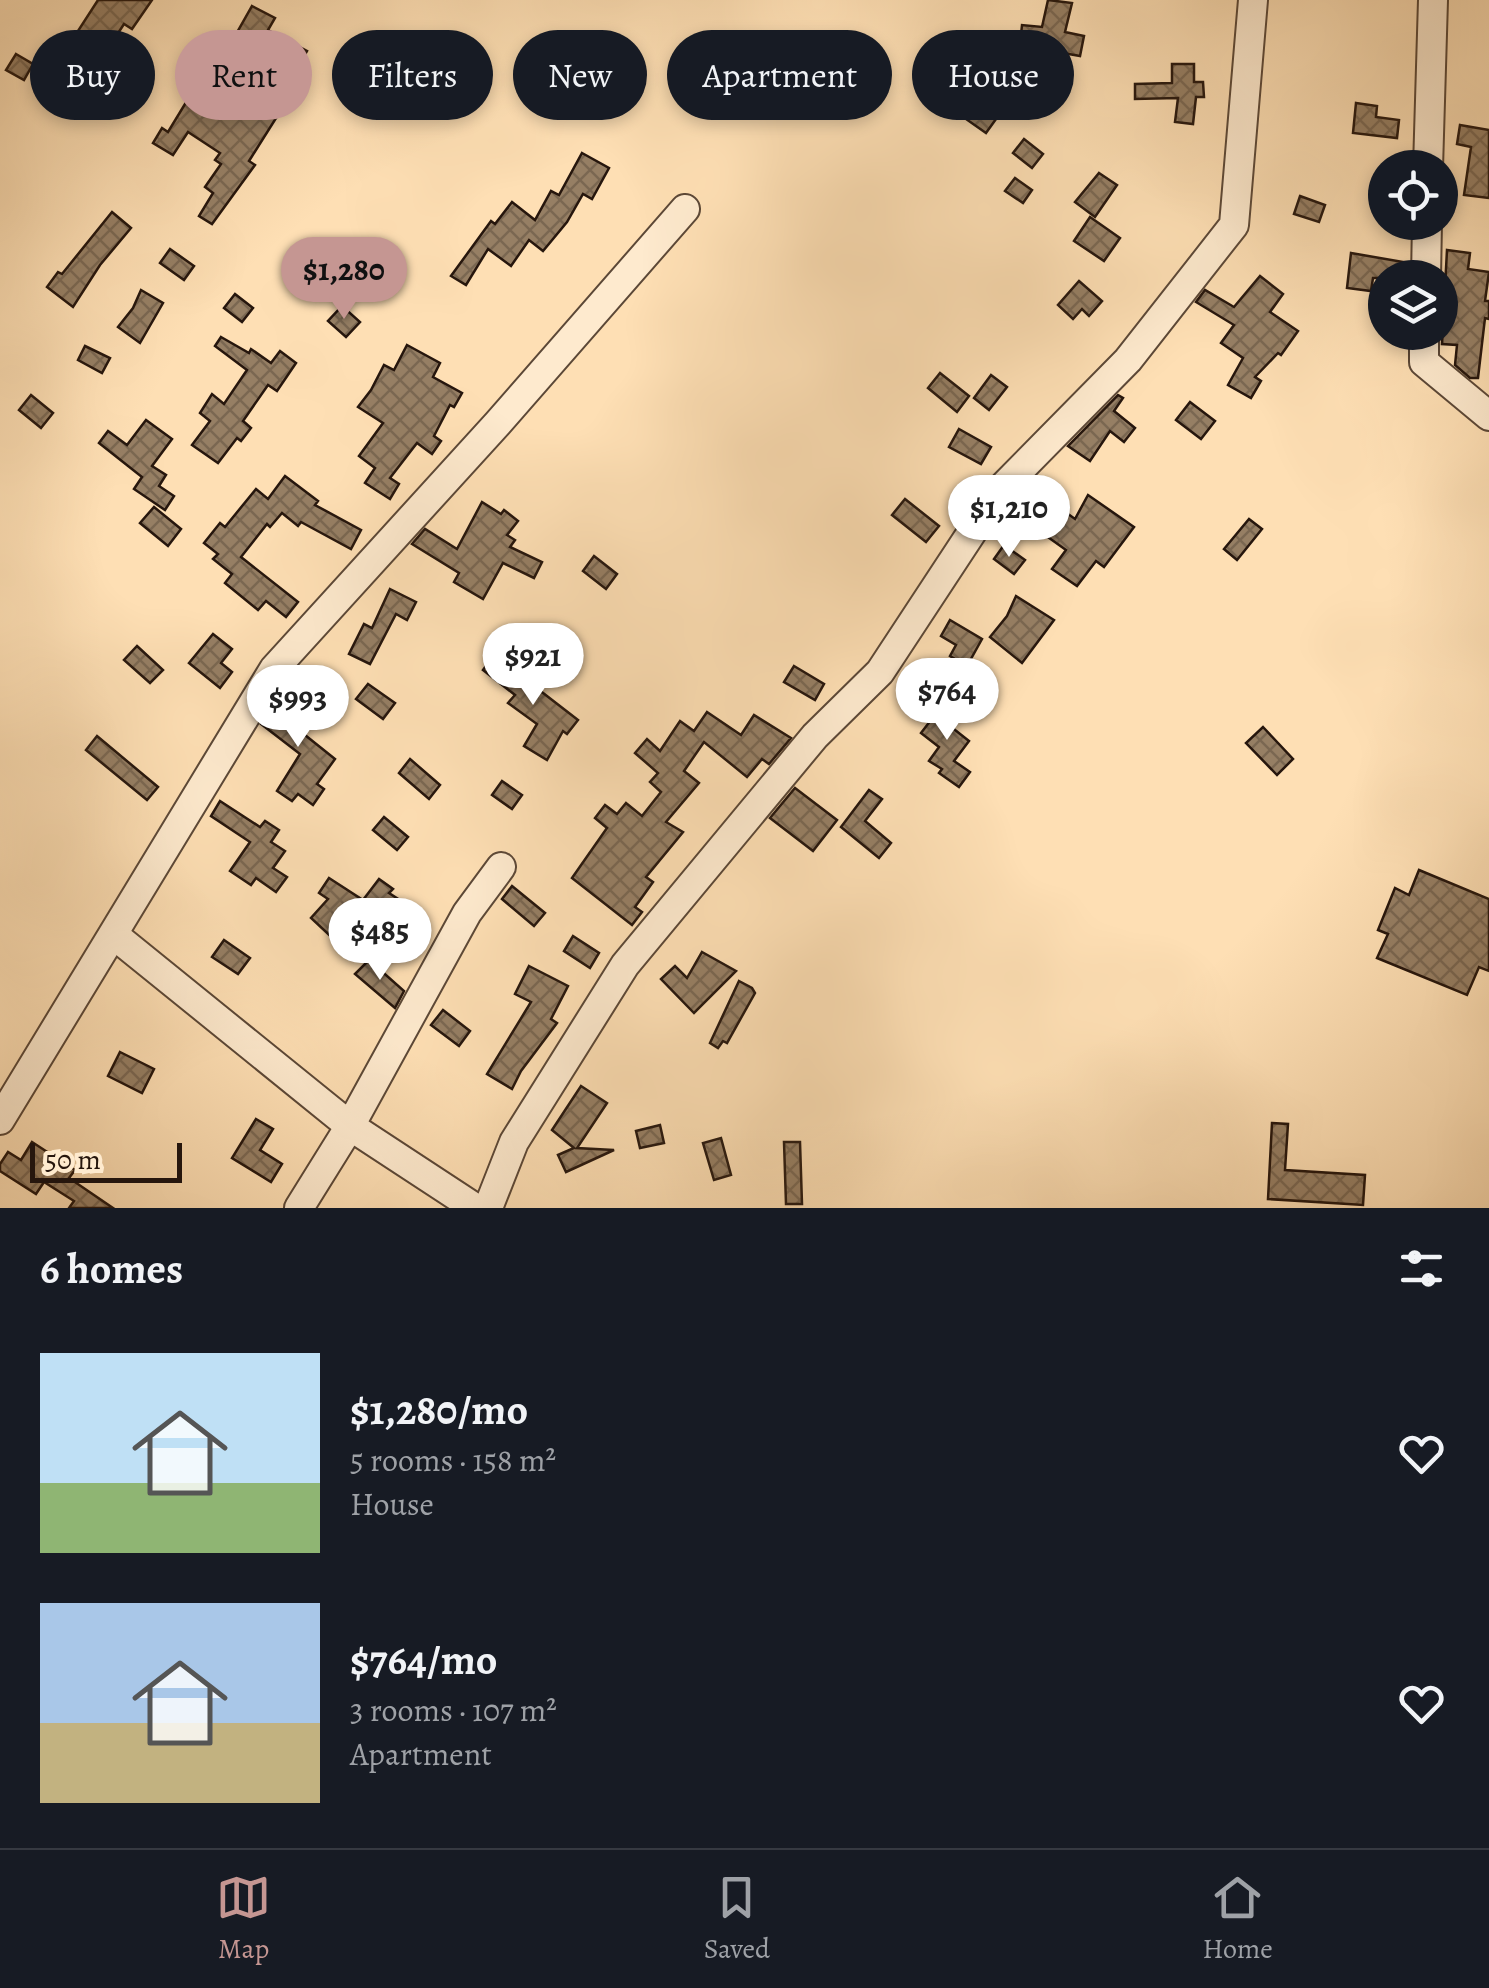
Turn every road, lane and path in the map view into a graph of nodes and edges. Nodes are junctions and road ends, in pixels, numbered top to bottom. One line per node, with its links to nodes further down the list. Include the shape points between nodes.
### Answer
1 (1253, 0): 13 (street, via 1234,225 1128,360 999,491 880,672 815,736 625,965 514,1142)
2 (1432, 0): 3 (street)
3 (1428, 150)
4 (684, 209): 8 (street, via 274,670)
5 (1424, 350): 6 (street, via 1424,362)
6 (1489, 416)
7 (501, 867): 10 (street, via 467,913)
8 (114, 934): 9 (street); 10 (street)
9 (0, 1120)
10 (350, 1126): 11 (street); 12 (street)
11 (299, 1208)
12 (475, 1208)
13 (488, 1208)

